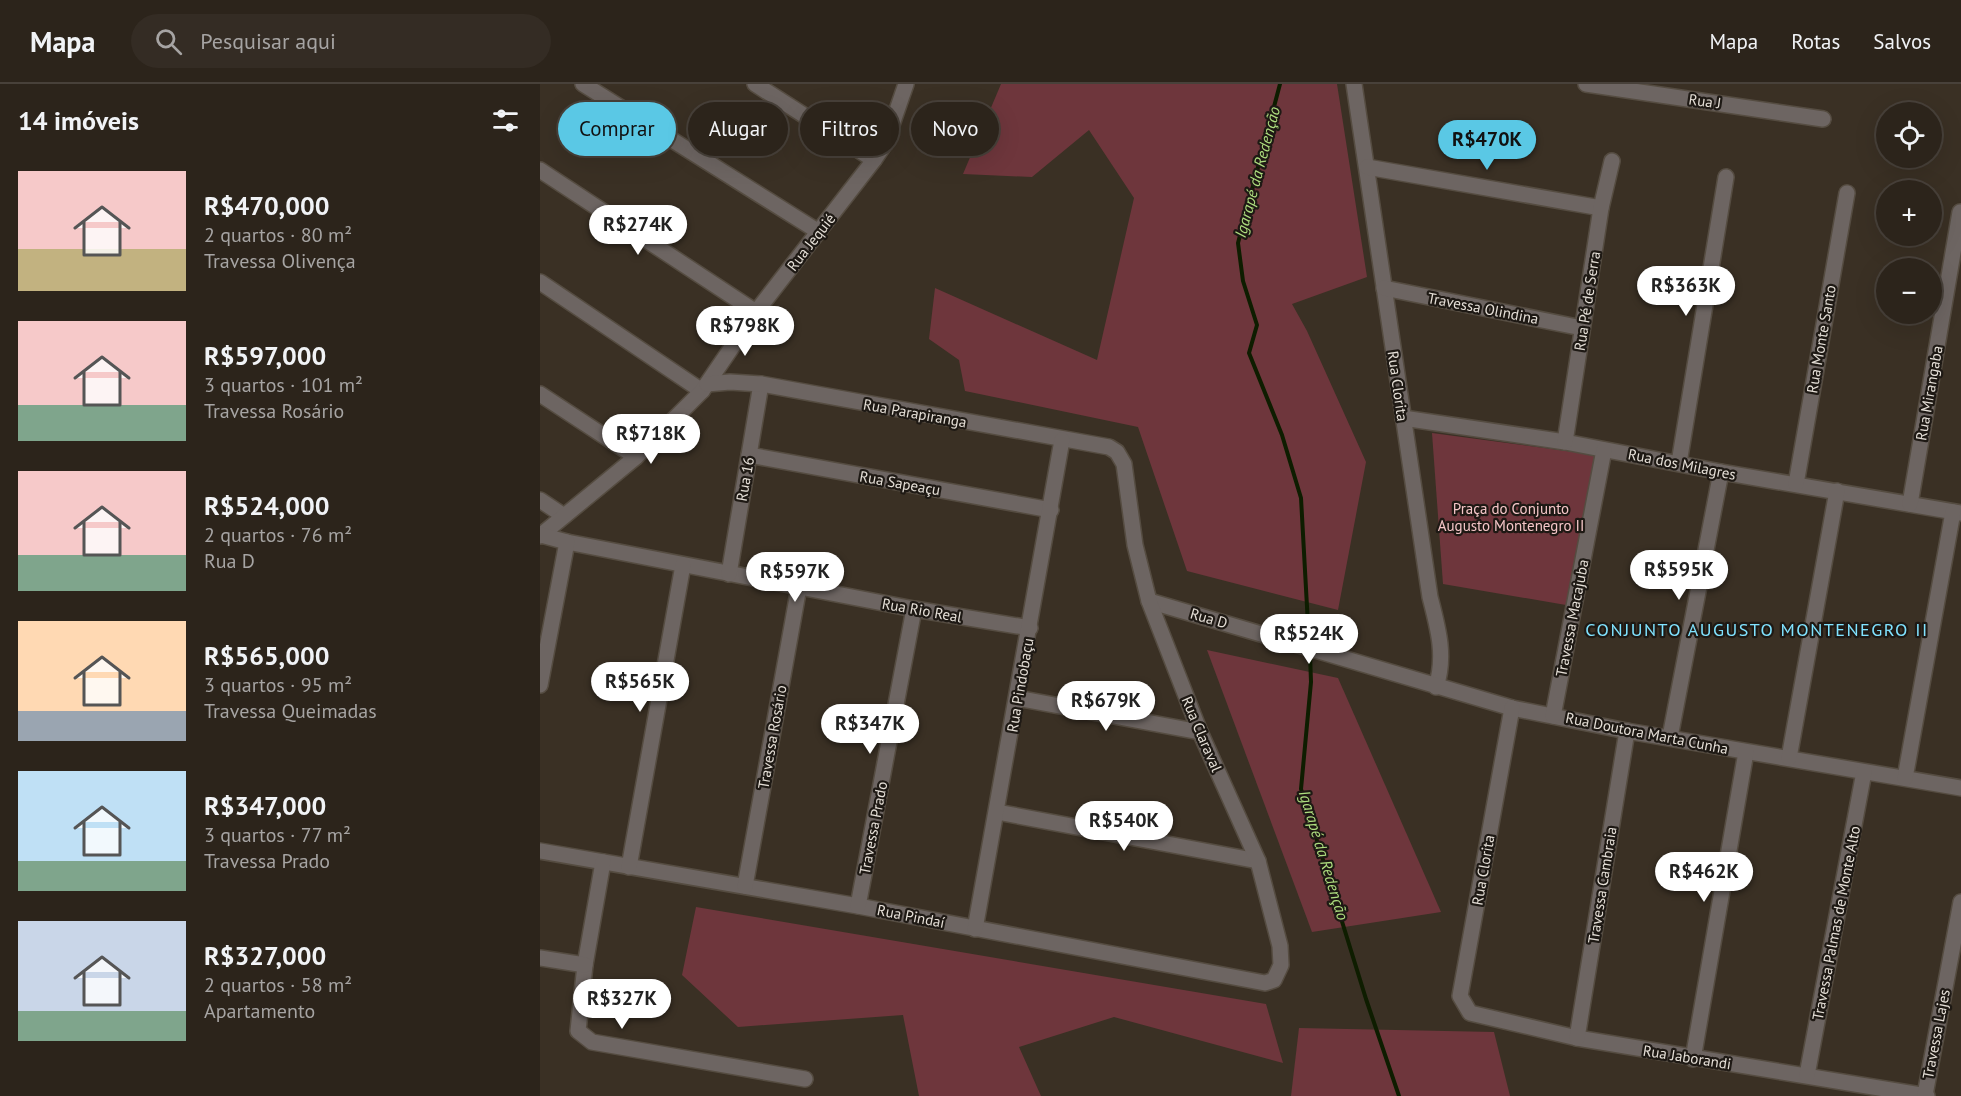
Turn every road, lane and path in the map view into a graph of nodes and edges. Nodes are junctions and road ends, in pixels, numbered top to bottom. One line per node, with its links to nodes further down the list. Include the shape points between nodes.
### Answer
1 (583, 84): 16 (street)
2 (755, 84): 8 (street)
3 (906, 84): 8 (street, Rua Jequié, via 886,142)
4 (1354, 84): 10 (street, Rua Clorita)
5 (1586, 84): 6 (street, Rua J)
6 (1631, 87): 7 (street, Rua J)
7 (1823, 119)
8 (874, 160): 16 (street, Rua Jequié)
9 (1612, 161): 14 (street, Rua Pé de Serra)
10 (1368, 167): 14 (street); 18 (street, Rua Clorita)
11 (540, 170): 19 (street)
12 (1726, 177): 31 (street)
13 (1847, 193): 33 (street, Rua Monte Santo)
14 (1601, 208): 20 (street, Rua Pé de Serra)
15 (1960, 212): 36 (street, Rua Mirangaba)
16 (819, 232): 19 (street, Rua Jequié)
17 (540, 282): 22 (street)
18 (1384, 288): 20 (street, Travessa Olindina); 24 (street, Rua Clorita)
19 (756, 312): 22 (street, Rua Jequié)
20 (1582, 328): 26 (street, Rua Pé de Serra)
21 (761, 384): 22 (street, Rua Parapiranga, via 730,382); 25 (street, Rua Parapiranga); 28 (street, Rua 16)
22 (704, 388): 30 (street, Rua Jequié)
23 (540, 394): 30 (street)
24 (1403, 418): 26 (street, Rua dos Milagres); 50 (street, Rua Clorita, via 1430,597 1440,636 1441,663)
25 (1062, 440): 29 (street, Rua Parapiranga, via 1109,447); 37 (street, Rua Pindobaçu)
26 (1565, 442): 27 (street, Rua dos Milagres)
27 (1605, 450): 31 (street, Rua dos Milagres); 53 (street, Travessa Macajuba)
28 (749, 455): 37 (street, Rua Sapeaçu); 43 (street, Rua 16)
29 (1121, 456): 45 (street, Rua Claraval, via 1135,545)
30 (636, 457): 39 (street, Rua Jequié)
31 (1679, 463): 32 (street, Rua dos Milagres)
32 (1722, 472): 33 (street, Rua dos Milagres); 56 (street)
33 (1796, 484): 34 (street, Rua dos Milagres)
34 (1837, 491): 36 (street, Rua dos Milagres); 58 (street)
35 (540, 500): 39 (street)
36 (1910, 504): 38 (street, Rua dos Milagres)
37 (1051, 510): 47 (street, Rua Pindobaçu)
38 (1957, 512): 60 (street)
39 (564, 516): 40 (street, Rua Jequié)
40 (541, 536): 41 (street, Rua Rio Real)
41 (567, 542): 42 (street, Rua Rio Real); 49 (street)
42 (683, 565): 43 (street, Rua Rio Real); 66 (street)
43 (729, 574): 44 (street, Rua Rio Real)
44 (799, 587): 46 (street, Rua Rio Real); 67 (street, Travessa Rosário)
45 (1149, 601): 48 (street, Rua D); 55 (street, Rua Claraval)
46 (914, 609): 47 (street, Rua Rio Real); 69 (street, Travessa Prado)
47 (1030, 628): 51 (street, Rua Pindobaçu)
48 (1338, 656): 50 (street, Rua Doutora Marta Cunha)
49 (540, 685)
50 (1436, 687): 52 (street, Rua Doutora Marta Cunha)
51 (1017, 698): 55 (street); 62 (street, Rua Pindobaçu)
52 (1512, 708): 53 (street, Rua Doutora Marta Cunha); 74 (street, Rua Clorita)
53 (1553, 716): 54 (street, Rua Doutora Marta Cunha)
54 (1627, 731): 56 (street, Rua Doutora Marta Cunha); 75 (street, Travessa Cambraia)
55 (1200, 732): 64 (street, Rua Claraval)
56 (1670, 737): 57 (street, Rua Doutora Marta Cunha)
57 (1746, 752): 58 (street, Rua Doutora Marta Cunha); 76 (street)
58 (1789, 759): 59 (street, Rua Doutora Marta Cunha)
59 (1864, 772): 60 (street, Rua Doutora Marta Cunha); 77 (street, Travessa Palmas de Monte Alto)
60 (1905, 778): 61 (street, Rua Doutora Marta Cunha)
61 (1961, 788)
62 (997, 812): 64 (street); 70 (street, Rua Pindobaçu)
63 (540, 851): 65 (street, Rua Pindaí)
64 (1258, 861): 73 (street, Rua Claraval, via 1280,946)
65 (603, 862): 66 (street, Rua Pindaí); 72 (street)
66 (629, 867): 67 (street, Rua Pindaí)
67 (745, 886): 69 (street, Rua Pindaí)
68 (1961, 902): 79 (street, Travessa Lajes)
69 (858, 906): 70 (street, Rua Pindaí)
70 (975, 929): 73 (street, Rua Pindaí, via 1265,983)
71 (540, 958): 72 (street)
72 (585, 965): 78 (street, via 578,1031 592,1042)
73 (1278, 974)
74 (1460, 996): 75 (street, Rua Jaborandi, via 1464,1006 1477,1015)
75 (1577, 1038): 76 (street, Rua Jaborandi)
76 (1693, 1059): 77 (street, Rua Jaborandi)
77 (1807, 1075): 79 (street, Rua Jaborandi)
78 (805, 1079)
79 (1926, 1096)

